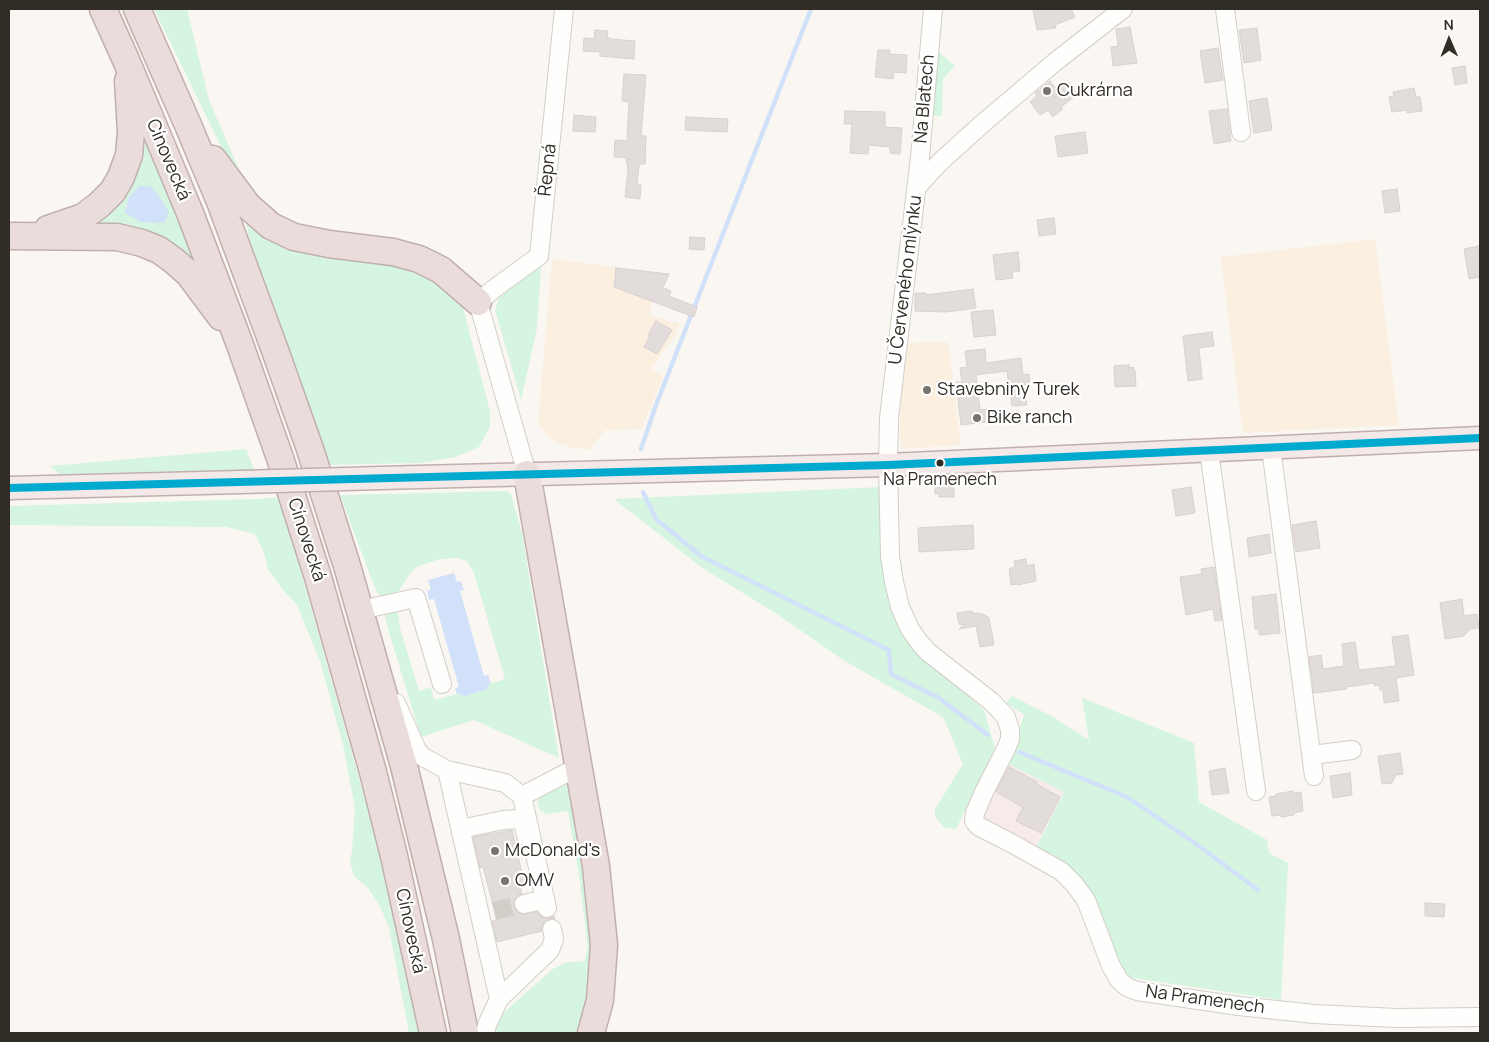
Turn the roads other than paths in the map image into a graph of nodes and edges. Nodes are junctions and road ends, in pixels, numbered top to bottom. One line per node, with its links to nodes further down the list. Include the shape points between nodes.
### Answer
1 (103, 9): 7 (highway, Cínovecká)
2 (136, 9): 8 (highway, Cínovecká)
3 (564, 9): 12 (street, Řepná, via 539,256)
4 (933, 9): 10 (street, Na Blatech)
5 (1123, 9): 10 (street, U Červeného mlýnku, via 975,130)
6 (1225, 9): 9 (street)
7 (126, 60): 11 (highway, via 131,132 129,154 113,191 83,217 55,228); 13 (highway, Cínovecká)
8 (188, 125): 12 (highway, via 248,206 272,226 294,237 392,252 418,260 441,270); 20 (highway, Cínovecká, via 276,353 313,458)
9 (1242, 132)
10 (916, 188): 17 (street, U Červeného mlýnku)
11 (16, 235): 13 (highway, via 117,237 158,250 189,274)
12 (478, 302): 18 (street)
13 (239, 342): 36 (highway, Cínovecká, via 318,577 352,696 394,856)
14 (1480, 438): 15 (main road)
15 (1271, 448): 16 (main road); 24 (street)
16 (1209, 451): 17 (main road); 28 (street)
17 (888, 465): 18 (main road); 35 (street, Na Pramenech, via 890,556 900,607 910,629 928,652 992,702 1006,718 1010,730 1006,750 984,792 974,821 1061,872 1075,885 1086,900 1119,980 1137,991 1314,1014 1396,1018)
18 (527, 474): 19 (main road, bridge); 25 (highway)
19 (9, 488)
20 (360, 610): 21 (highway, Cínovecká); 22 (street, via 416,598)
21 (371, 647): 26 (street, via 417,750); 37 (highway, Cínovecká, via 404,766)
22 (442, 684)
23 (1352, 750): 24 (street)
24 (1312, 755): 27 (street)
25 (578, 767): 29 (street); 39 (highway, via 596,866 604,945 600,1000)
26 (447, 770): 29 (street, via 505,783); 30 (street)
27 (1314, 776)
28 (1256, 791)
29 (522, 796): 31 (street)
30 (461, 829): 31 (street, via 520,819 535,870); 34 (street, via 487,912)
31 (541, 879): 32 (street, via 546,904)
32 (524, 904)
33 (552, 929): 34 (street, via 554,939 550,950)
34 (499, 999): 38 (street)
35 (1480, 1017)
36 (433, 1033)
37 (465, 1033)
38 (485, 1033)
39 (591, 1033)

